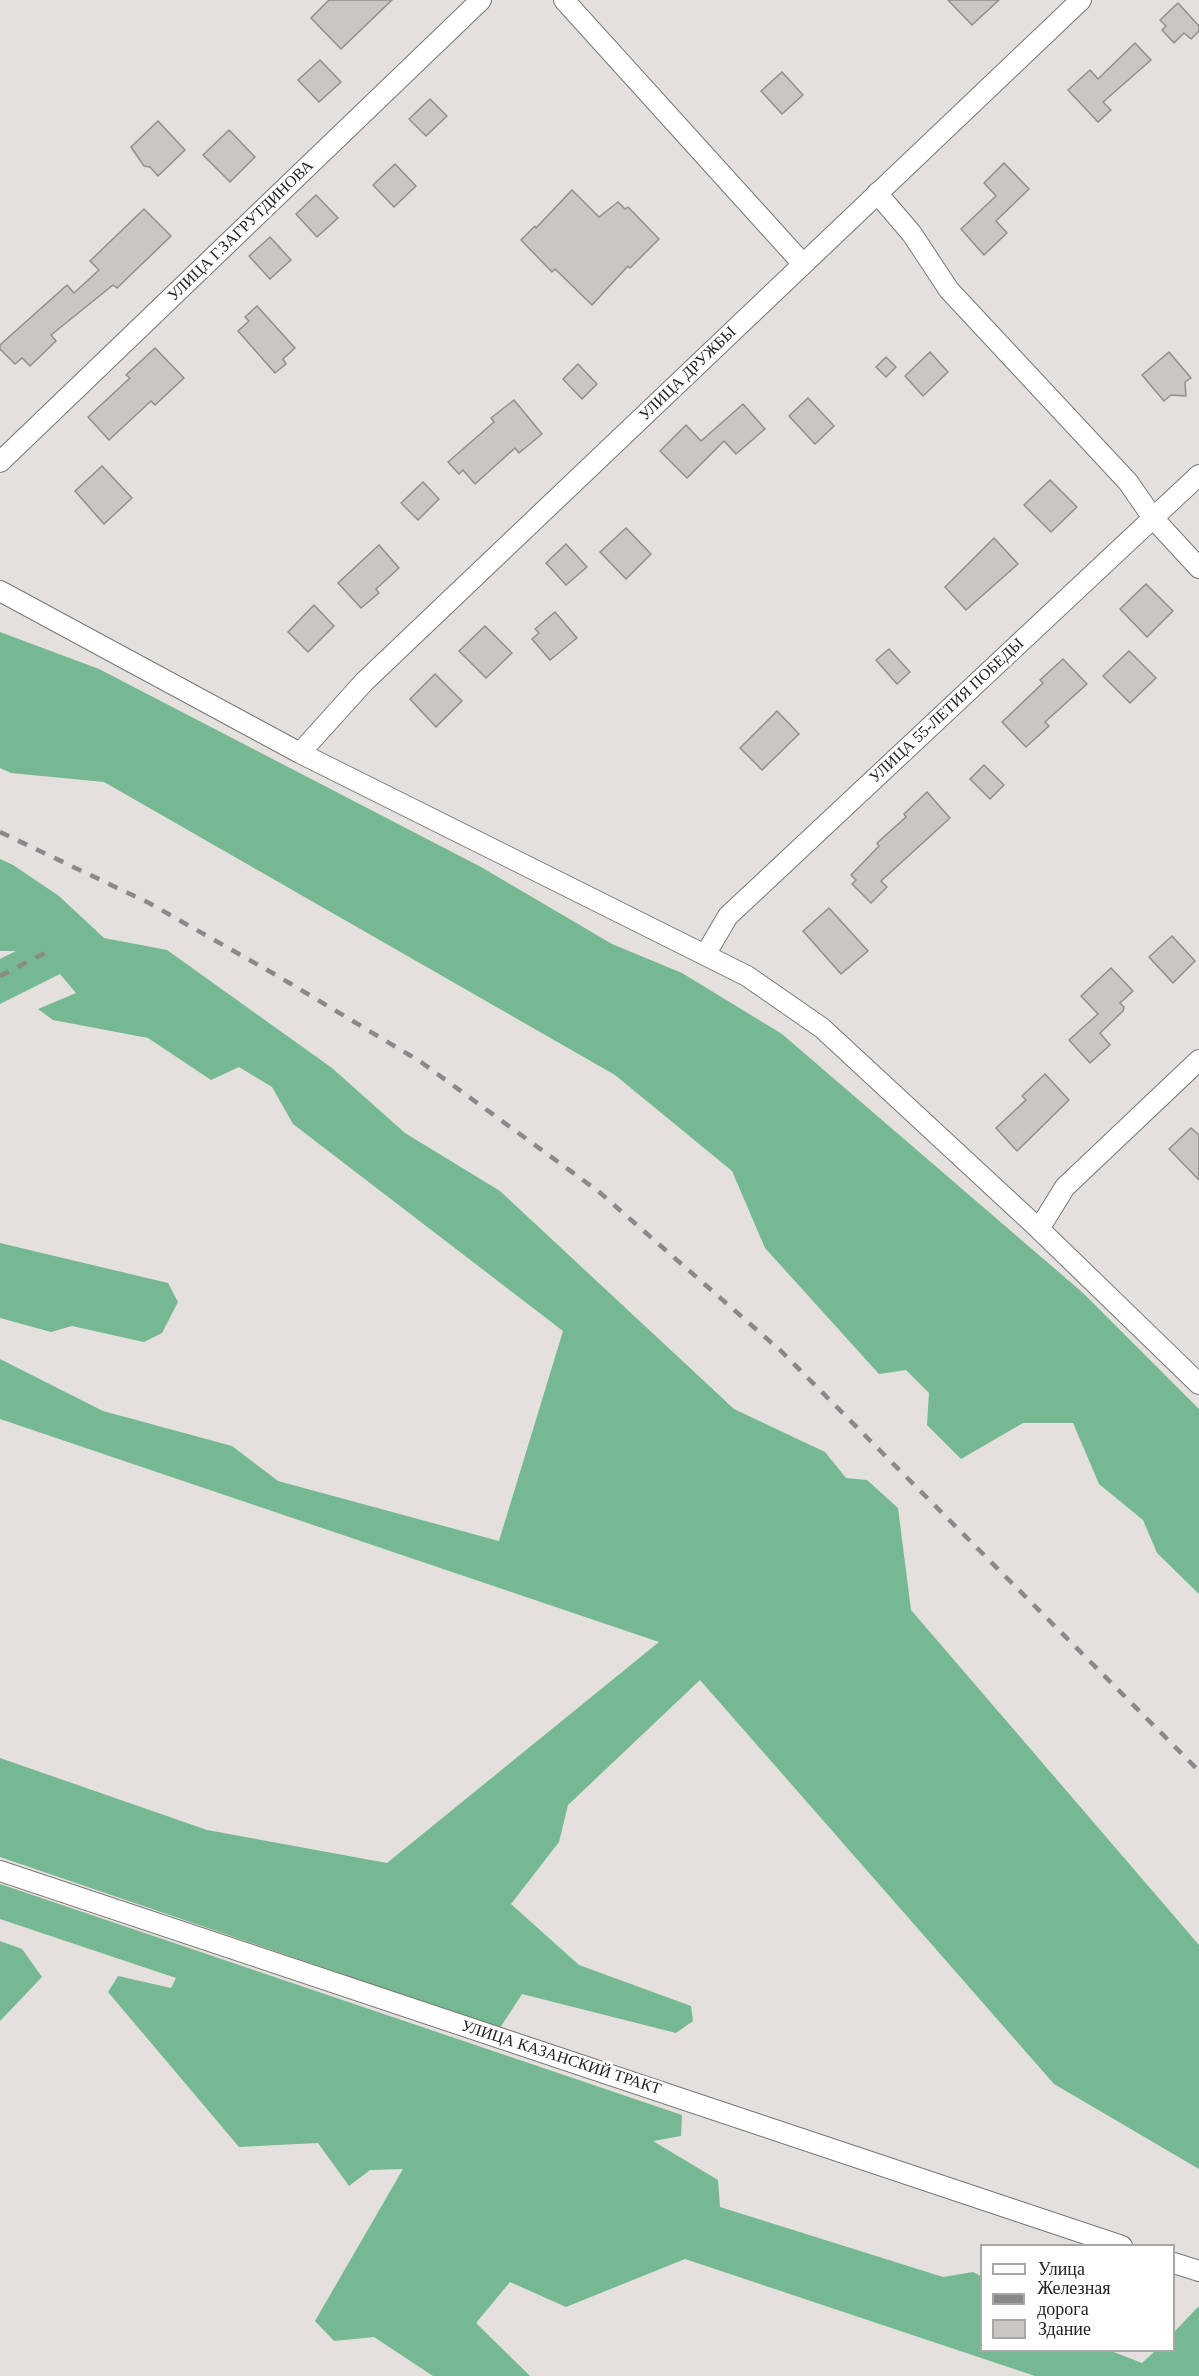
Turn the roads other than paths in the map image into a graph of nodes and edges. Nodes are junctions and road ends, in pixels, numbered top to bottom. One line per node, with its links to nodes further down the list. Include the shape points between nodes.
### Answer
1 (481, 0): 6 (street, УЛИЦА Г.ЗАГРУТДИНОВА)
2 (564, 0): 5 (street)
3 (1081, 0): 4 (street, УЛИЦА ДРУЖБЫ)
4 (877, 194): 5 (street, УЛИЦА ДРУЖБЫ); 8 (street, via 912,234 949,290 1128,482)
5 (803, 264): 11 (street, УЛИЦА ДРУЖБЫ, via 364,682)
6 (0, 462)
7 (1199, 475): 8 (street, УЛИЦА 55-ЛЕТИЯ ПОБЕДЫ)
8 (1153, 518): 9 (street); 12 (street, УЛИЦА 55-ЛЕТИЯ ПОБЕДЫ, via 728,916)
9 (1199, 568)
10 (0, 591): 11 (street)
11 (300, 753): 12 (street)
12 (705, 955): 14 (street, via 747,976 822,1028)
13 (1199, 1060): 14 (street, via 1065,1187)
14 (1038, 1229): 15 (street)
15 (1199, 1384)
16 (0, 1871): 17 (street, УЛИЦА КАЗАНСКИЙ ТРАКТ)
17 (1116, 2244)
18 (1175, 2264): 19 (street)
19 (1199, 2271)

